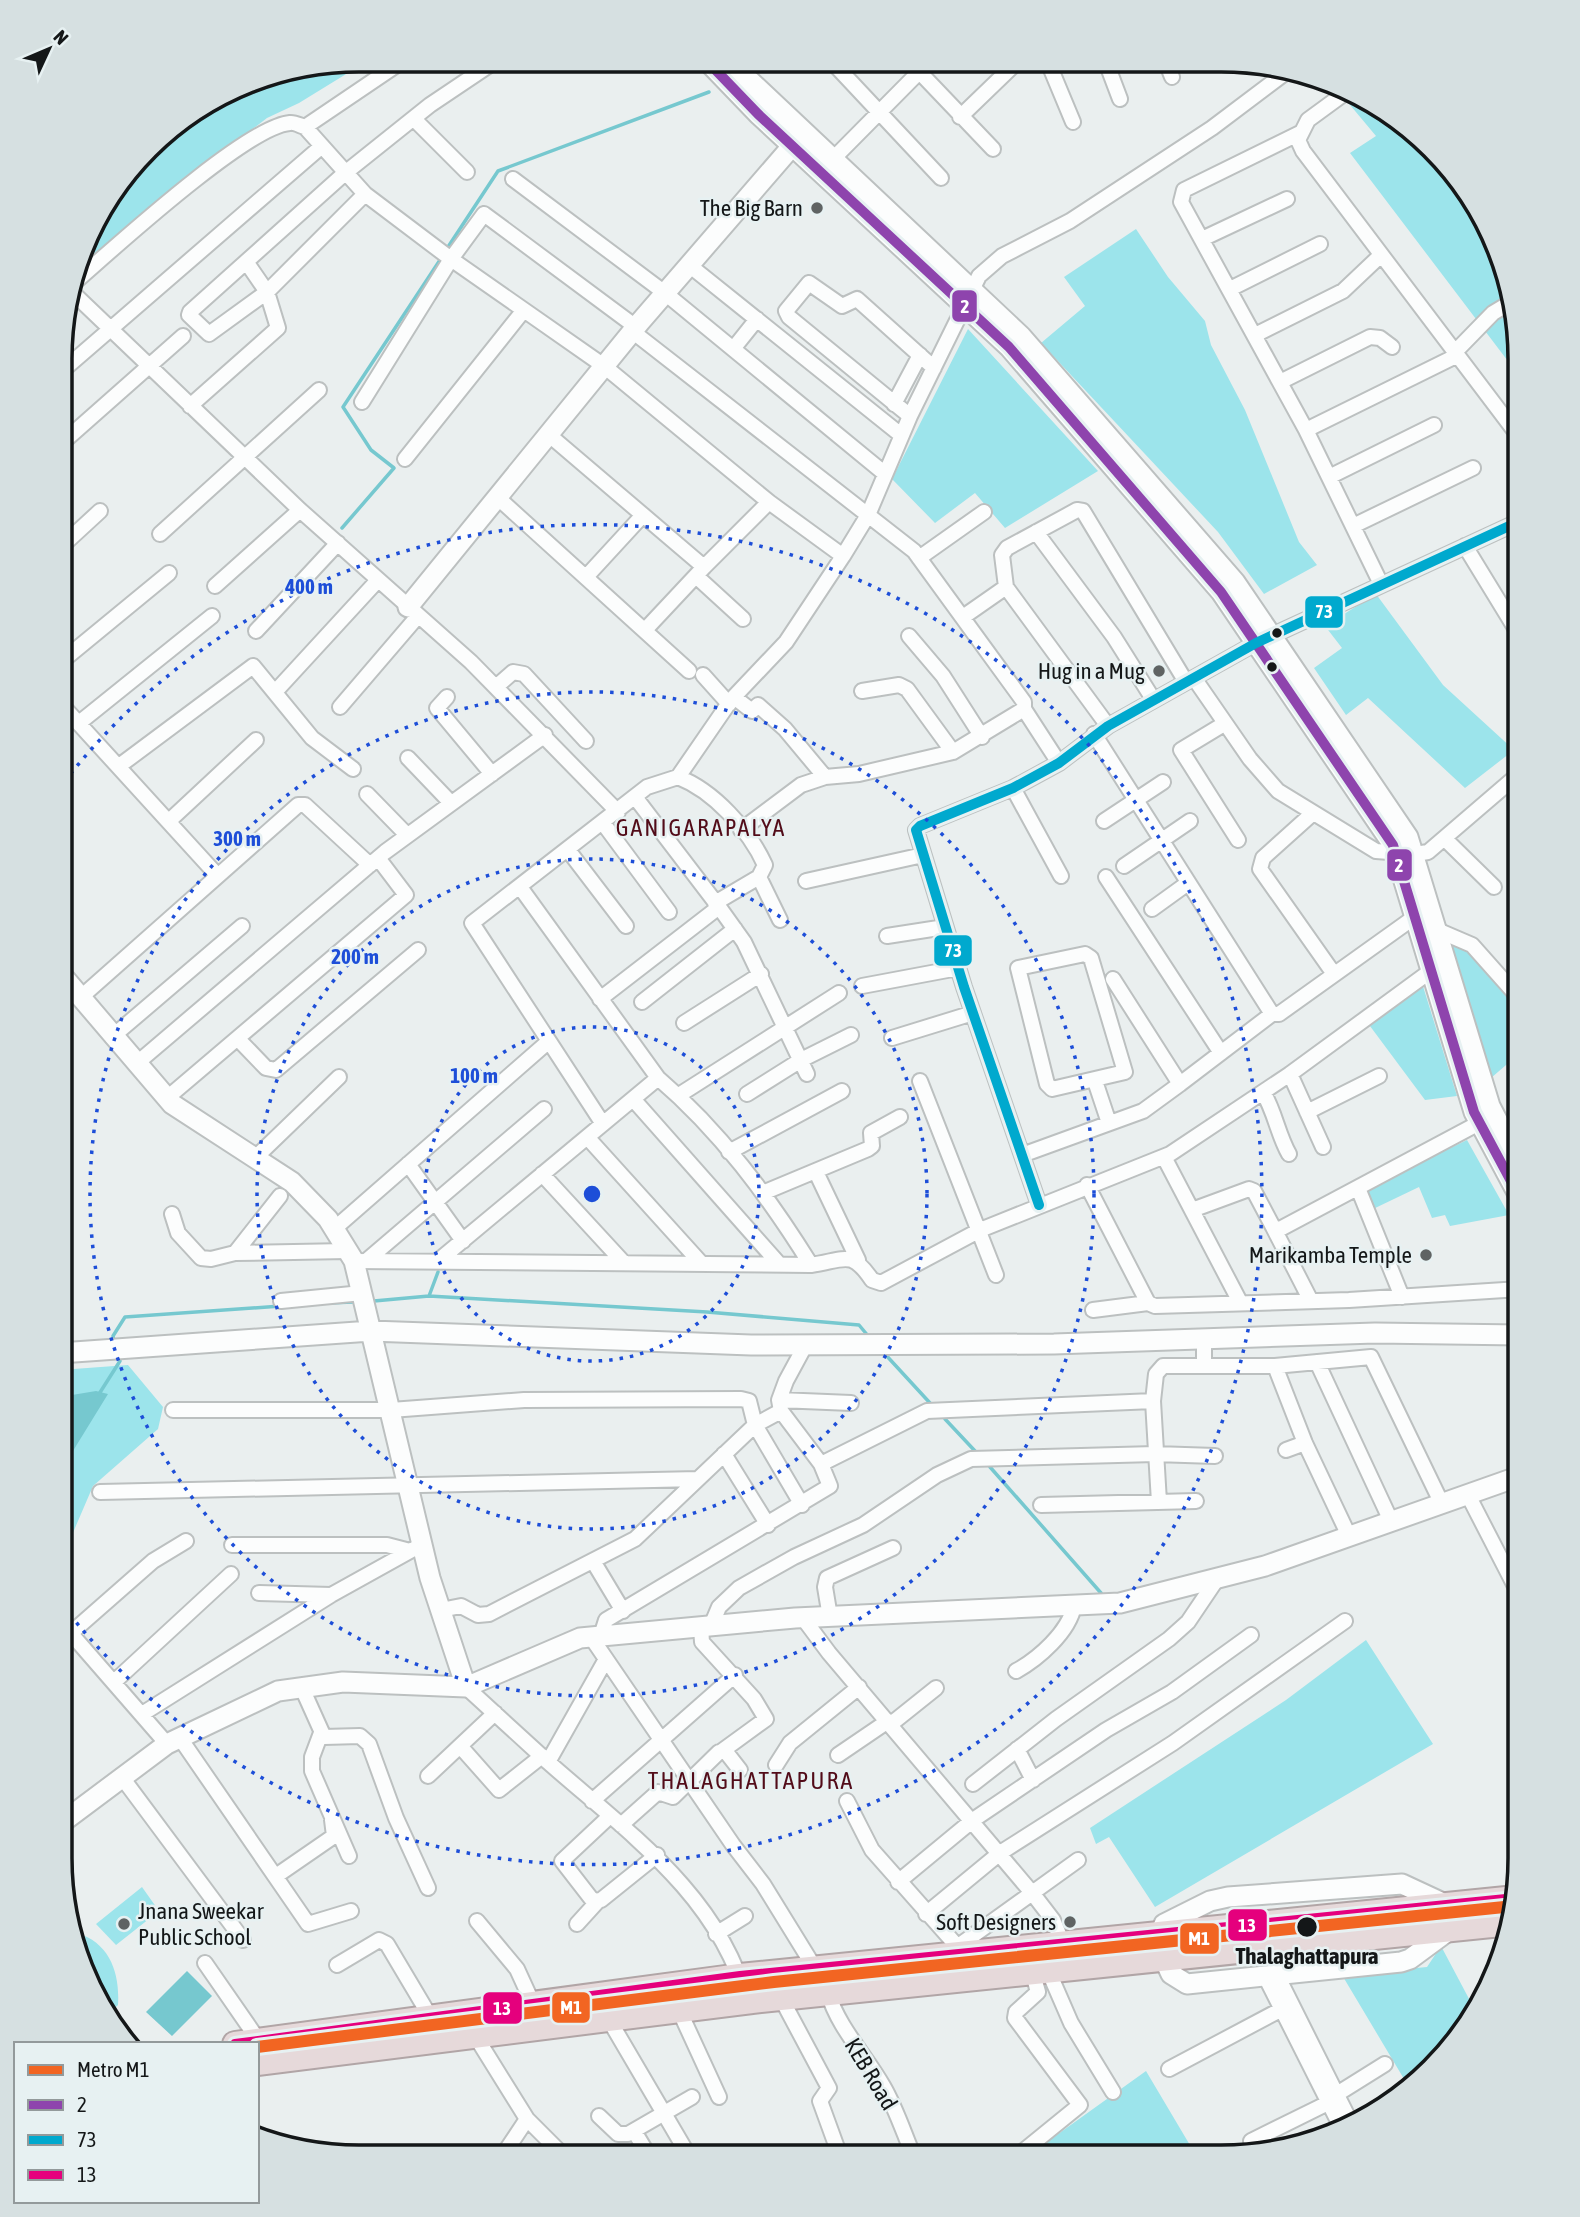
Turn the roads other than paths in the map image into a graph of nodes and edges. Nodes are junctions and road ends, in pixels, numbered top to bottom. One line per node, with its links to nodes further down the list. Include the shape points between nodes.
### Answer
1 (386, 72): 20 (street)
2 (480, 72): 18 (street)
3 (720, 72): 22 (street)
4 (739, 72): 22 (street)
5 (842, 72): 16 (street)
6 (913, 72): 16 (street)
7 (925, 72): 17 (street)
8 (1007, 72): 17 (street)
9 (1053, 72): 19 (street)
10 (1110, 72): 15 (street)
11 (1170, 72): 12 (street)
12 (1172, 77)
13 (1279, 78): 42 (street, via 1202,135 1070,221 996,261 979,276)
14 (1339, 97): 21 (street, via 1308,120)
15 (1120, 99)
16 (879, 112): 25 (street); 28 (street)
17 (960, 117): 24 (street)
18 (414, 119): 26 (street); 27 (street)
19 (1073, 122)
20 (305, 127): 23 (street); 38 (street, via 291,122 261,134)
21 (1302, 132): 32 (street, via 1184,190 1181,202); 34 (street, via 1298,141 1303,151)
22 (798, 140): 25 (street); 37 (street)
23 (322, 146): 27 (street); 48 (street)
24 (993, 149)
25 (826, 166): 42 (street)
26 (467, 172)
27 (345, 173): 30 (street); 36 (street)
28 (941, 178)
29 (513, 179): 41 (street)
30 (365, 194): 35 (street); 40 (street)
31 (1287, 199): 32 (street)
32 (1202, 239): 39 (street)
33 (1320, 244): 39 (street)
34 (1380, 256): 49 (street, via 1343,291); 53 (street)
35 (451, 259): 45 (street); 47 (street, via 484,214); 61 (street)
36 (247, 263): 40 (street); 40 (street, via 189,315 209,334)
37 (689, 265): 41 (street); 46 (street)
38 (85, 273)
39 (1230, 289): 49 (street)
40 (267, 292): 63 (street, via 278,328)
41 (665, 293): 47 (street); 52 (street)
42 (968, 297): 58 (street); 107 (street)
43 (78, 298): 48 (street)
44 (1504, 307): 53 (street)
45 (524, 310): 56 (street); 72 (street)
46 (757, 319): 52 (street); 70 (street)
47 (634, 329): 56 (street); 82 (street)
48 (111, 331): 55 (street); 57 (street)
49 (1255, 335): 59 (street)
50 (183, 336): 57 (street)
51 (1392, 347): 59 (street, via 1370,337)
52 (733, 349): 74 (street)
53 (1455, 354): 65 (street); 67 (street)
54 (920, 355): 58 (street); 62 (street); 62 (street, via 858,299 842,306 812,283 786,311)
55 (72, 363)
56 (604, 366): 69 (street); 77 (street)
57 (150, 368): 63 (street); 68 (street)
58 (934, 368): 64 (street)
59 (1280, 382): 67 (street)
60 (319, 390): 71 (street)
61 (362, 402)
62 (894, 404): 64 (street)
63 (190, 406): 71 (street)
64 (910, 416): 70 (street)
65 (1508, 422)
66 (1434, 425): 75 (street)
67 (1306, 430): 75 (street)
68 (72, 434)
69 (548, 434): 76 (street); 81 (street)
70 (901, 435): 74 (street)
71 (245, 457): 78 (street); 86 (street)
72 (405, 459)
73 (1473, 468): 83 (street)
74 (884, 473): 82 (street)
75 (1329, 477): 83 (street)
76 (498, 497): 94 (street); 99 (street)
77 (769, 502): 90 (street); 92 (street)
78 (300, 510): 88 (street); 97 (street)
79 (100, 511): 87 (street)
80 (984, 512): 91 (street)
81 (643, 515): 92 (street); 94 (street)
82 (868, 515): 90 (street); 91 (street)
83 (1353, 526): 96 (street)
84 (1508, 527): 89 (street)
85 (1036, 532): 98 (street, via 1002,555); 109 (street, via 1083,510); 114 (street, via 1114,636)
86 (160, 534)
87 (72, 535)
88 (338, 543): 95 (street); 105 (street)
89 (1465, 546): 96 (street); 101 (street)
90 (843, 556): 115 (street, via 786,642)
91 (919, 558): 102 (street)
92 (700, 571): 103 (street); 104 (street)
93 (169, 573): 108 (street)
94 (586, 577): 104 (street)
95 (378, 580): 99 (street); 112 (street)
96 (1381, 584): 107 (street)
97 (215, 586)
98 (1006, 587): 102 (street); 121 (street)
99 (413, 612): 110 (street); 116 (street)
100 (212, 616): 119 (street)
101 (1508, 616)
102 (963, 617): 117 (street, via 1024,702)
103 (743, 619)
104 (645, 630): 115 (street)
105 (256, 631)
106 (909, 636): 124 (street, via 943,676)
107 (1264, 641): 109 (street); 154 (street)
108 (72, 653)
109 (1190, 680): 114 (street); 120 (street)
110 (497, 686): 123 (street); 126 (street, via 513,672 524,674)
111 (862, 691): 127 (street, via 899,685 907,689)
112 (275, 692): 130 (street, via 250,667); 131 (street, via 313,738)
113 (447, 697): 132 (street, via 437,708)
114 (1153, 698): 121 (street)
115 (732, 700): 133 (street); 134 (street, via 752,711 758,705)
116 (340, 707)
117 (1024, 709): 124 (street); 129 (street)
118 (72, 716): 119 (street)
119 (79, 723): 130 (street)
120 (1224, 724): 143 (street, via 1267,780); 152 (street, via 1181,750)
121 (1108, 726): 122 (street)
122 (1094, 734): 129 (street); 140 (street)
123 (545, 735): 132 (street); 142 (street)
124 (982, 737): 127 (street)
125 (256, 740): 144 (street)
126 (586, 741)
127 (953, 752): 134 (street, via 859,774)
128 (408, 758): 141 (street)
129 (1059, 763): 137 (street)
130 (119, 766): 144 (street)
131 (353, 769)
132 (492, 774): 141 (street)
133 (678, 777): 139 (street, via 661,780); 148 (street, via 700,785)
134 (825, 777): 148 (street, via 801,785)
135 (1163, 782): 140 (street)
136 (1508, 784): 150 (street)
137 (1013, 788): 155 (street, via 920,826 916,830); 159 (street)
138 (367, 794): 149 (street)
139 (635, 797): 142 (street); 166 (street)
140 (1137, 800): 145 (street); 151 (street)
141 (452, 803): 149 (street)
142 (618, 812): 147 (street)
143 (1313, 813): 154 (street, via 1376,851); 181 (street, via 1263,858 1260,869)
144 (169, 821): 158 (street)
145 (1104, 821)
146 (1190, 821): 151 (street)
147 (603, 823): 153 (street); 168 (street)
148 (741, 830): 160 (street, via 765,865)
149 (407, 835): 156 (street)
150 (1445, 839): 154 (street, via 1428,852); 165 (street)
151 (1161, 840): 157 (street); 163 (street)
152 (1238, 840)
153 (568, 850): 164 (street); 172 (street)
154 (1406, 853): 169 (street); 175 (street)
155 (923, 855): 162 (street); 173 (street)
156 (374, 861): 158 (street, via 301,804); 197 (street, via 406,895); 201 (street)
157 (1124, 866)
158 (217, 876): 187 (street)
159 (1061, 876)
160 (759, 877): 166 (street); 170 (street)
161 (1106, 877): 199 (street)
162 (806, 881)
163 (1188, 883): 167 (street); 191 (street)
164 (520, 887): 188 (street); 198 (street, via 472,923)
165 (1494, 887)
166 (717, 905): 174 (street); 188 (street)
167 (1152, 909)
168 (669, 912)
169 (1416, 916): 179 (street); 181 (street)
170 (780, 920)
171 (242, 926): 195 (street)
172 (626, 926)
173 (945, 927): 176 (street); 178 (street)
174 (734, 929): 180 (street); 189 (street)
175 (1437, 930): 184 (street, via 1472,945); 223 (street, via 1490,1106)
176 (887, 936)
177 (418, 950): 197 (street, via 276,1070 266,1068)
178 (958, 968): 183 (street); 190 (street)
179 (1432, 970): 203 (street); 220 (street)
180 (761, 974): 192 (street); 193 (street)
181 (1334, 974): 191 (street, via 1279,1014)
182 (1113, 979): 209 (street)
183 (862, 986)
184 (1508, 986)
185 (72, 988): 187 (street)
186 (839, 993): 193 (street)
187 (80, 998): 195 (street)
188 (600, 999): 206 (street)
189 (642, 1002)
190 (973, 1013): 196 (street); 227 (street)
191 (1272, 1014): 199 (street)
192 (684, 1023)
193 (786, 1025): 200 (street); 213 (street)
194 (851, 1035): 200 (street)
195 (112, 1037): 201 (street)
196 (892, 1038)
197 (238, 1039): 214 (street)
198 (549, 1041): 221 (street); 230 (street)
199 (1221, 1053): 209 (street)
200 (801, 1060): 202 (street); 212 (street)
201 (136, 1064): 214 (street)
202 (807, 1074)
203 (1290, 1074): 211 (street); 217 (street)
204 (1379, 1076): 217 (street)
205 (340, 1077): 229 (street)
206 (659, 1077): 213 (street); 215 (street)
207 (920, 1081): 244 (street)
208 (1095, 1081): 208 (street, via 1123,1074 1125,1069 1090,956 1019,967 1048,1086); 219 (street)
209 (1180, 1084): 219 (street, via 1143,1111)
210 (842, 1091): 225 (street)
211 (1263, 1092): 226 (street); 228 (street)
212 (747, 1094)
213 (679, 1095): 225 (street)
214 (167, 1098): 229 (street)
215 (633, 1099): 221 (street); 252 (street)
216 (544, 1109): 238 (street)
217 (1307, 1112): 224 (street)
218 (900, 1117): 231 (street, via 876,1128 868,1149)
219 (1109, 1123): 227 (street)
220 (1479, 1123): 233 (street); 235 (street)
221 (603, 1124): 222 (street)
222 (587, 1137): 232 (street); 251 (street)
223 (1508, 1141)
224 (1323, 1147)
225 (729, 1152): 236 (street)
226 (1290, 1154)
227 (1022, 1155): 239 (street)
228 (1164, 1157): 234 (street); 240 (street)
229 (254, 1159): 243 (street, via 292,1182)
230 (408, 1164): 238 (street); 243 (street)
231 (816, 1172): 236 (street); 248 (street)
232 (542, 1174): 245 (street); 250 (street)
233 (1508, 1176)
234 (1087, 1185): 239 (street); 261 (street)
235 (1358, 1188): 242 (street, via 1280,1229); 257 (street)
236 (765, 1192): 253 (street)
237 (280, 1196): 246 (street)
238 (435, 1202): 245 (street); 247 (street)
239 (1039, 1205): 244 (street)
240 (1192, 1210): 242 (street, via 1249,1189); 260 (street)
241 (172, 1214): 246 (street, via 178,1233 201,1258)
242 (1273, 1227): 259 (street)
243 (334, 1229): 247 (street)
244 (979, 1230): 248 (street, via 881,1283 872,1280); 254 (street)
245 (463, 1241): 249 (street)
246 (235, 1253): 247 (street)
247 (356, 1257): 249 (street); 256 (street)
248 (858, 1260): 253 (street)
249 (438, 1261): 250 (street)
250 (624, 1263): 251 (street)
251 (701, 1263): 252 (street)
252 (779, 1264): 253 (street)
253 (811, 1265)
254 (996, 1275)
255 (1508, 1290): 257 (street)
256 (362, 1293): 258 (street); 263 (street)
257 (1402, 1297): 259 (street)
258 (281, 1301)
259 (1311, 1301): 260 (street)
260 (1240, 1302): 261 (street)
261 (1148, 1303): 262 (street)
262 (1093, 1310)
263 (371, 1331): 266 (street); 267 (street); 275 (street)
264 (1508, 1335): 265 (street, via 1375,1333)
265 (1204, 1339): 266 (street); 269 (street)
266 (806, 1345): 273 (street)
267 (72, 1352)
268 (1317, 1362): 270 (street); 290 (street, via 1371,1357); 293 (street)
269 (1204, 1366): 270 (street); 271 (street, via 1159,1368)
270 (1275, 1366): 277 (street)
271 (1153, 1401): 280 (street); 282 (street, via 927,1411)
272 (851, 1404): 273 (street)
273 (780, 1405): 276 (street); 282 (street)
274 (173, 1410): 275 (street)
275 (391, 1410): 276 (street, via 524,1400 741,1399 749,1401); 285 (street)
276 (755, 1425): 279 (street); 291 (street)
277 (1305, 1443): 278 (street); 295 (street)
278 (1286, 1450)
279 (724, 1454): 283 (street); 294 (street)
280 (1155, 1454): 281 (street); 289 (street); 312 (street, via 971,1459 937,1475 863,1525 739,1588)
281 (1215, 1456)
282 (821, 1464): 291 (street, via 830,1486)
283 (698, 1479): 285 (street); 300 (street, via 635,1539)
284 (1508, 1480): 287 (street)
285 (406, 1485): 286 (street); 298 (street)
286 (100, 1492)
287 (1467, 1493): 290 (street); 301 (street)
288 (1196, 1501): 289 (street)
289 (1159, 1502): 292 (street)
290 (1441, 1503): 293 (street)
291 (802, 1505): 294 (street)
292 (1041, 1505)
293 (1391, 1521): 295 (street)
294 (768, 1525): 308 (street)
295 (1349, 1536): 303 (street)
296 (186, 1541): 313 (street, via 153,1561)
297 (232, 1545): 298 (street)
298 (416, 1548): 305 (street); 307 (street)
299 (893, 1548): 309 (street, via 827,1578)
300 (593, 1562): 307 (street, via 489,1614 478,1615 461,1606); 308 (street)
301 (1508, 1573)
302 (231, 1574): 320 (street)
303 (1217, 1579): 306 (street, via 1120,1603); 332 (street, via 1188,1622 1170,1639)
304 (259, 1593): 305 (street)
305 (331, 1595): 326 (street)
306 (1074, 1606): 309 (street); 318 (street, via 1046,1649)
307 (441, 1610): 321 (street)
308 (622, 1611): 316 (street, via 606,1620)
309 (830, 1617): 310 (street)
310 (803, 1618): 312 (street); 322 (street)
311 (1345, 1621): 349 (street, via 1173,1743)
312 (706, 1627): 316 (street); 319 (street, via 702,1642)
313 (72, 1632)
314 (72, 1634): 320 (street)
315 (1251, 1635): 341 (street, via 1172,1692)
316 (596, 1637): 317 (street); 321 (street, via 580,1638)
317 (605, 1661): 330 (street); 335 (street)
318 (1016, 1671)
319 (734, 1676): 330 (street); 333 (street, via 766,1719)
320 (114, 1682): 326 (street)
321 (466, 1687): 323 (street, via 343,1682); 325 (street)
322 (859, 1687): 327 (street); 336 (street, via 790,1743)
323 (302, 1688): 328 (street); 329 (street, via 278,1691)
324 (936, 1688): 327 (street)
325 (495, 1713): 331 (street); 335 (street)
326 (142, 1714): 329 (street)
327 (889, 1723): 334 (street); 348 (street)
328 (321, 1733): 346 (street, via 311,1763); 355 (street, via 328,1739 360,1736 369,1744)
329 (174, 1741): 338 (street); 353 (street)
330 (662, 1741): 340 (street); 343 (street)
331 (460, 1746): 335 (street, via 499,1790); 339 (street)
332 (1017, 1749): 341 (street); 342 (street)
333 (722, 1751): 337 (street); 340 (street)
334 (838, 1755)
335 (545, 1759): 343 (street)
336 (776, 1765)
337 (740, 1770)
338 (121, 1776): 345 (street); 369 (street)
339 (428, 1776)
340 (689, 1780): 347 (street, via 673,1797 657,1792); 376 (street, via 763,1884)
341 (1033, 1780): 348 (street)
342 (973, 1784)
343 (592, 1801): 347 (street)
344 (847, 1801): 354 (street, via 864,1839)
345 (72, 1815)
346 (331, 1815): 351 (street); 353 (street, via 334,1836)
347 (615, 1821): 350 (street); 358 (street, via 562,1861)
348 (973, 1821): 349 (street); 354 (street)
349 (1000, 1853): 356 (street); 361 (street)
350 (657, 1855): 358 (street); 368 (street, via 685,1886)
351 (349, 1856)
352 (1078, 1860): 356 (street)
353 (276, 1877): 360 (street, via 308,1924)
354 (898, 1882): 361 (street)
355 (428, 1888)
356 (1033, 1894): 370 (street, via 1053,1920); 373 (street)
357 (1505, 1899): 359 (highway)
358 (597, 1902): 364 (street)
359 (1473, 1902): 366 (highway); 371 (highway)
360 (351, 1912)
361 (926, 1914): 373 (street)
362 (745, 1916): 368 (street)
363 (477, 1921): 383 (street, via 517,1969)
364 (577, 1924)
365 (1500, 1924): 366 (highway)
366 (1474, 1927): 367 (highway)
367 (1449, 1930): 371 (highway); 379 (street, via 1401,1962)
368 (716, 1934): 378 (street)
369 (243, 1940)
370 (1063, 1944): 371 (highway); 372 (highway)
371 (1162, 1946): 377 (highway); 379 (street, via 1171,1974 1187,1984)
372 (1029, 1947): 373 (highway); 377 (street)
373 (961, 1951): 376 (highway)
374 (205, 1963): 389 (street)
375 (337, 1965): 386 (street, via 379,1940 387,1944)
376 (816, 1970): 378 (highway)
377 (1040, 1971): 380 (highway); 394 (street); 411 (street, via 1038,1992 1015,2018 1080,2105)
378 (740, 1976): 382 (street); 383 (highway)
379 (1272, 1977): 384 (street); 397 (street)
380 (828, 1993): 381 (highway); 410 (street, KEB Road, via 851,2040 884,2087)
381 (781, 1998): 382 (highway); 409 (street, via 829,2088 820,2101)
382 (747, 2001): 385 (highway)
383 (533, 2004): 386 (highway)
384 (1282, 2009): 393 (street); 397 (street)
385 (679, 2010): 387 (highway); 396 (street)
386 (431, 2018): 390 (highway)
387 (608, 2018): 388 (highway); 398 (street)
388 (476, 2037): 391 (highway); 401 (street)
389 (246, 2042)
390 (259, 2047)
391 (259, 2049)
392 (1385, 2064): 397 (street)
393 (1169, 2069)
394 (1112, 2092)
395 (692, 2097): 398 (street)
396 (719, 2097)
397 (1332, 2098): 400 (street); 402 (street); 404 (street)
398 (664, 2112): 403 (street); 408 (street)
399 (599, 2116): 403 (street, via 618,2134)
400 (1346, 2117)
401 (527, 2119): 405 (street); 406 (street)
402 (1339, 2120)
403 (634, 2131): 407 (street)
404 (1251, 2141)
405 (510, 2145)
406 (553, 2145)
407 (642, 2145)
408 (683, 2145)
409 (836, 2145)
410 (909, 2145)
411 (1031, 2145)

